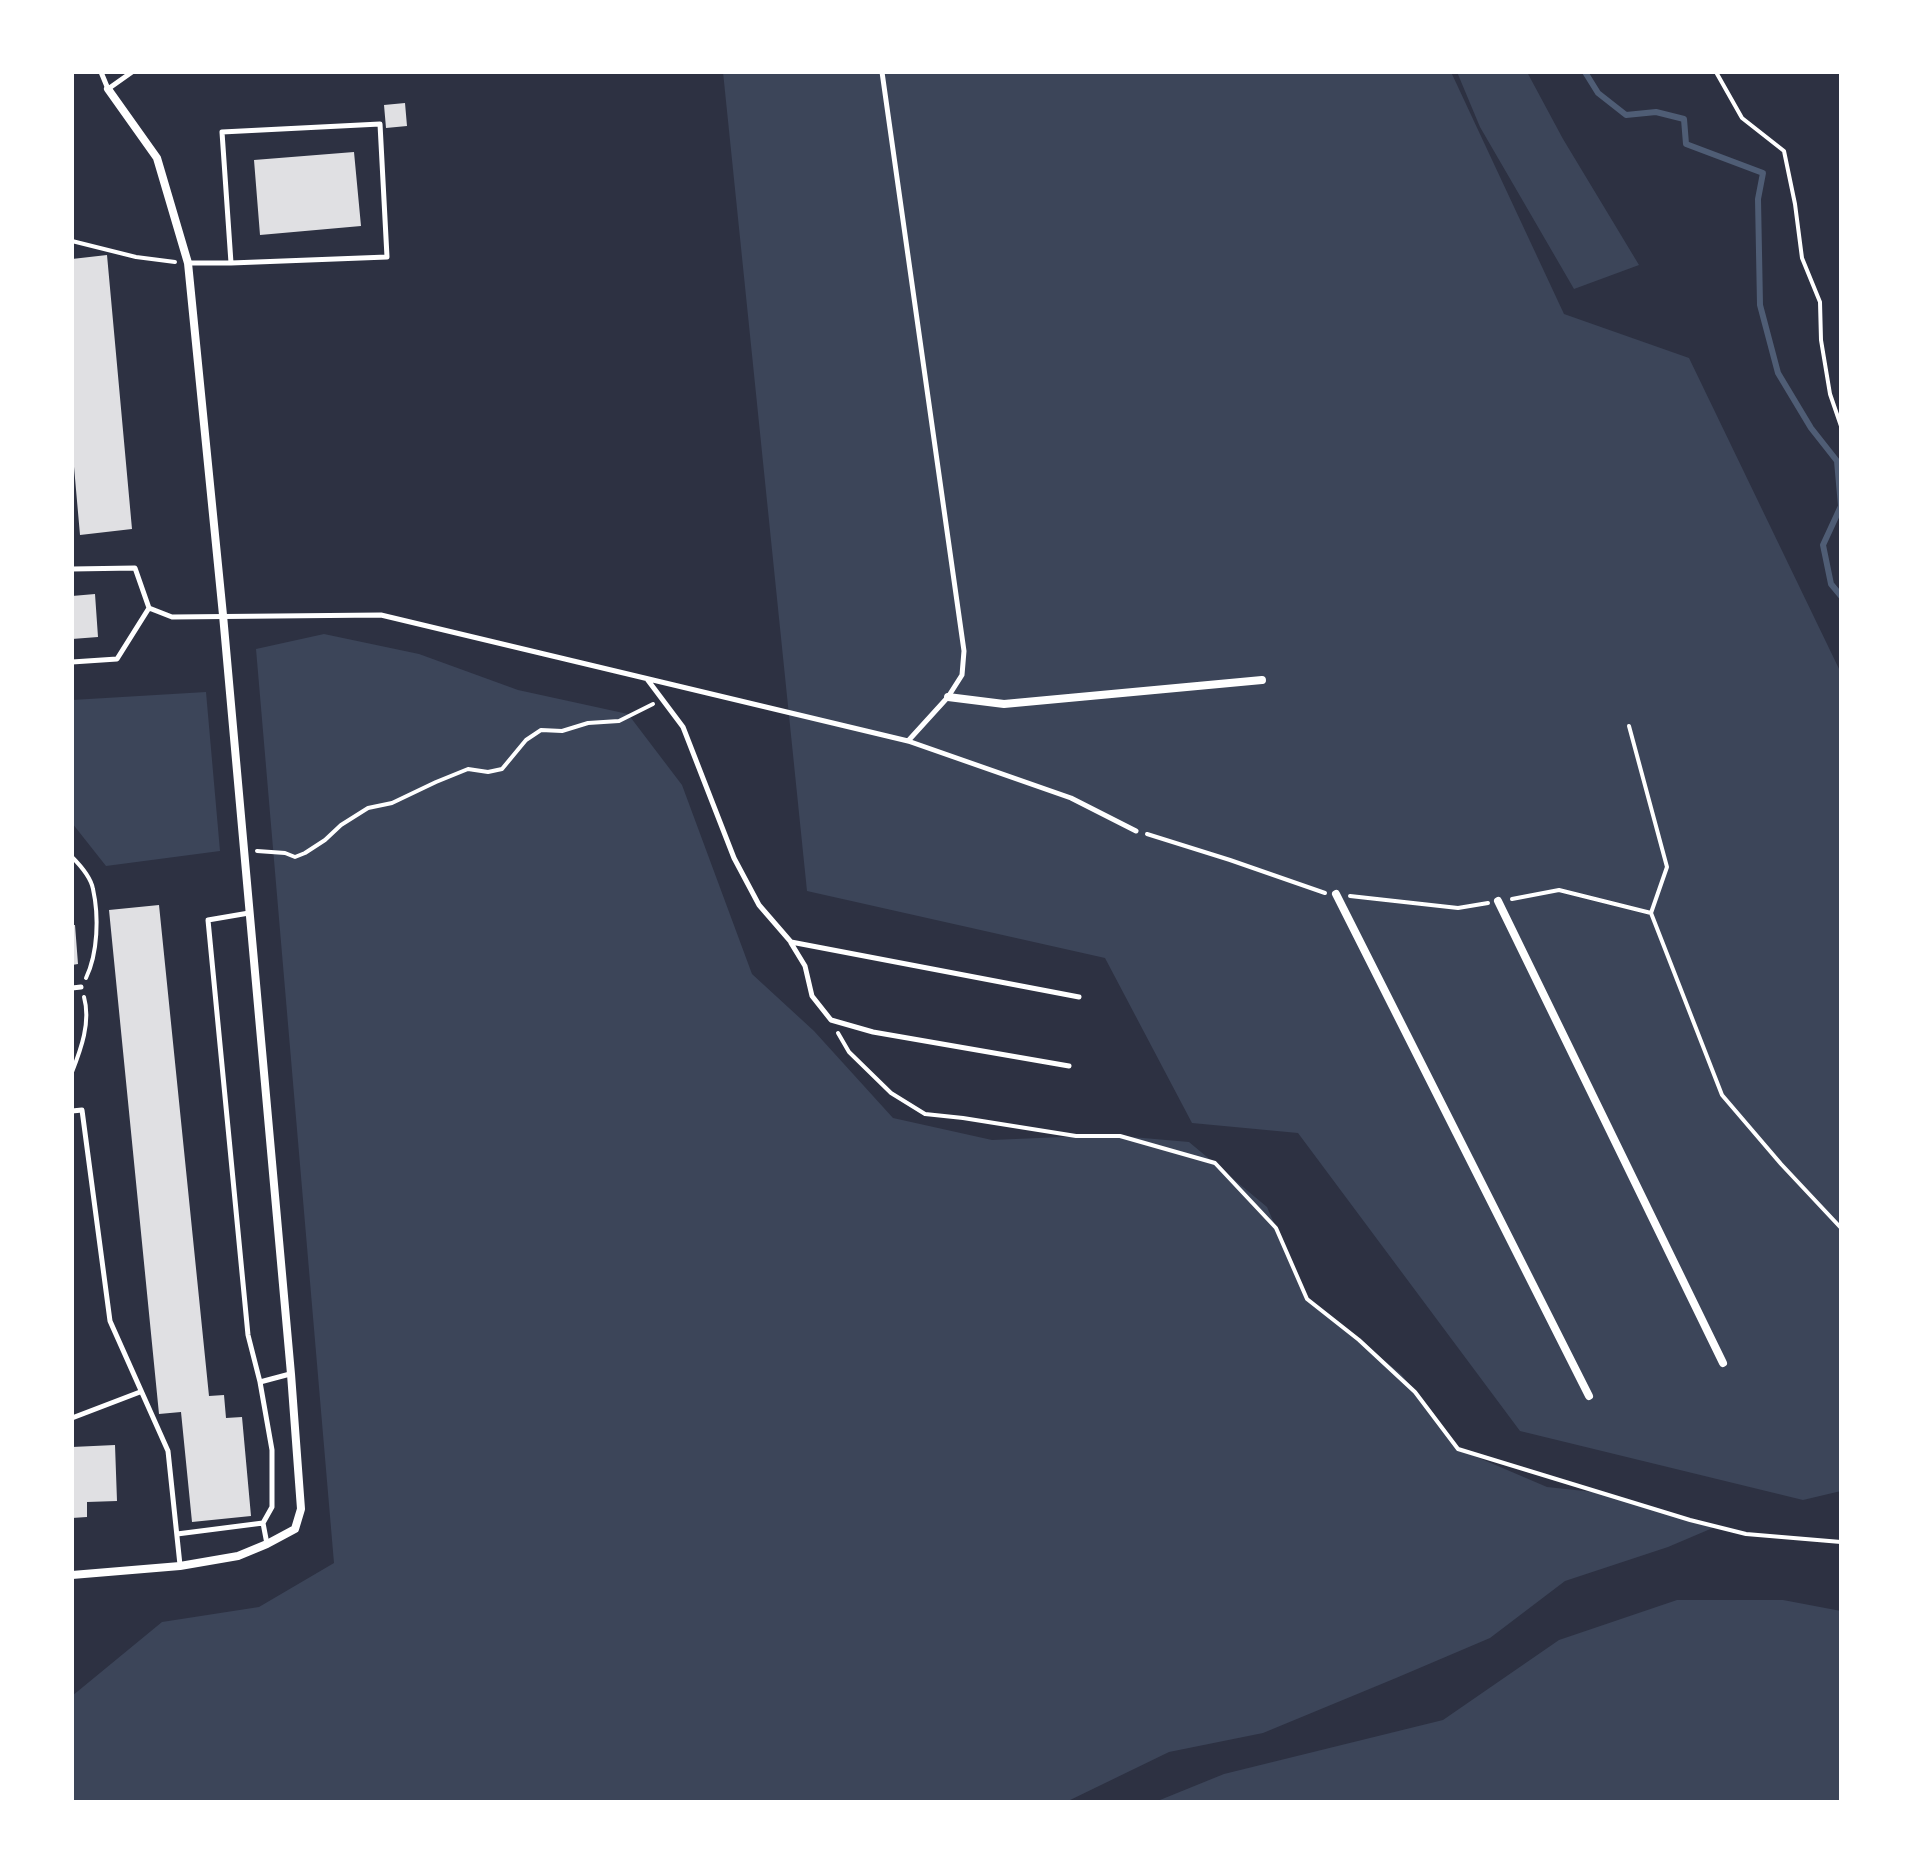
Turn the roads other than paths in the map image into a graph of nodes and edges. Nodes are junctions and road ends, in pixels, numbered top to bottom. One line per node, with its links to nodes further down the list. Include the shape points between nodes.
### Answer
1 (101, 72): 4 (lane)
2 (132, 72): 4 (lane)
3 (882, 72): 13 (lane, via 964,651 962,675)
4 (108, 89): 5 (street, via 157,158)
5 (188, 263): 6 (lane); 9 (street)
6 (231, 263): 6 (lane, via 222,132 380,124 387,257)
7 (72, 569): 8 (lane, via 135,568)
8 (149, 608): 9 (lane, via 172,617); 10 (lane, via 117,659)
9 (223, 615): 11 (lane, via 381,615); 18 (street)
10 (72, 662)
11 (647, 678): 14 (lane); 19 (lane, via 683,727 734,858 759,905)
12 (1262, 680): 13 (street, via 1004,704)
13 (948, 697): 14 (lane)
14 (908, 741): 15 (lane, via 1071,798)
15 (1136, 831)
16 (1336, 894): 29 (street)
17 (1498, 901): 25 (street)
18 (249, 913): 26 (street); 27 (lane, via 208,920 248,1335)
19 (791, 942): 22 (lane); 23 (lane, via 805,966 812,996 831,1020)
20 (81, 987): 21 (lane)
21 (72, 988)
22 (1079, 997)
23 (1069, 1066)
24 (72, 1111): 28 (lane, via 82,1110 110,1321)
25 (1723, 1363)
26 (291, 1374): 27 (lane); 33 (street, via 301,1509 295,1529)
27 (260, 1382): 31 (lane, via 272,1450 272,1507)
28 (140, 1392): 30 (lane); 32 (lane, via 168,1451)
29 (1589, 1396)
30 (72, 1418)
31 (263, 1523): 32 (lane); 33 (lane)
32 (177, 1534): 34 (lane)
33 (267, 1544): 34 (street, via 238,1556)
34 (180, 1566): 35 (street)
35 (72, 1575)

